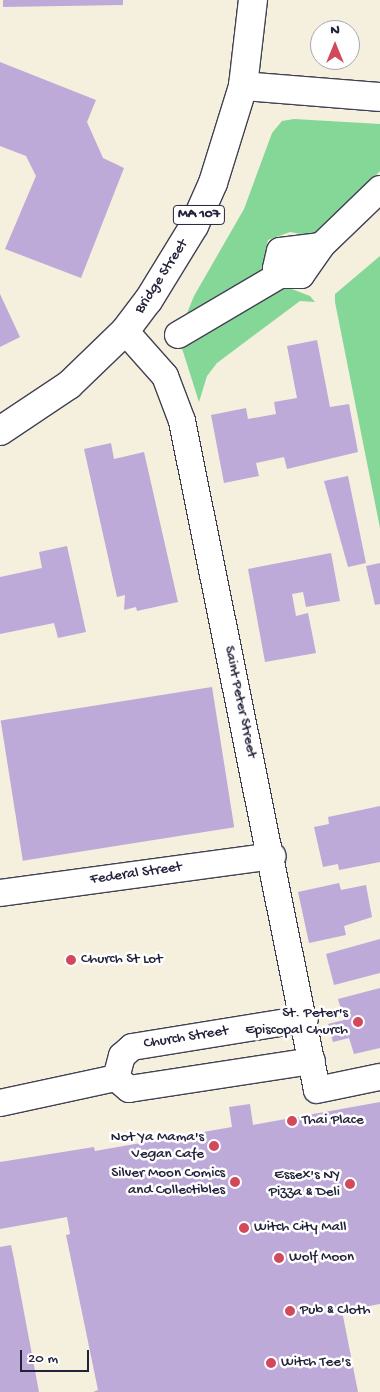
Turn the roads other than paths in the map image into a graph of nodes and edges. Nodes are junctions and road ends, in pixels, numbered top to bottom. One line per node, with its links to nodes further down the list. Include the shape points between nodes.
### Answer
1 (253, 0): 2 (main road, MA 107)
2 (243, 86): 3 (main road); 5 (main road, Bridge Street / MA 107, via 213,183 194,226 173,265)
3 (380, 97)
4 (380, 189): 6 (street, via 321,246 301,275 280,275)
5 (125, 331): 7 (main road, Bridge Street / MA 107, via 69,384); 8 (street, Saint Peter Street, via 165,376 182,421)
6 (178, 334)
7 (0, 431)
8 (272, 856): 9 (street, Federal Street); 10 (street, Saint Peter Street)
9 (0, 893)
10 (305, 1019): 11 (street, Saint Peter Street); 13 (street, Church Street, via 132,1047 122,1056)
11 (312, 1060): 12 (street, Saint Peter Street, via 317,1090); 13 (street, via 129,1089)
12 (380, 1077)
13 (116, 1078): 14 (street)
14 (0, 1103)

